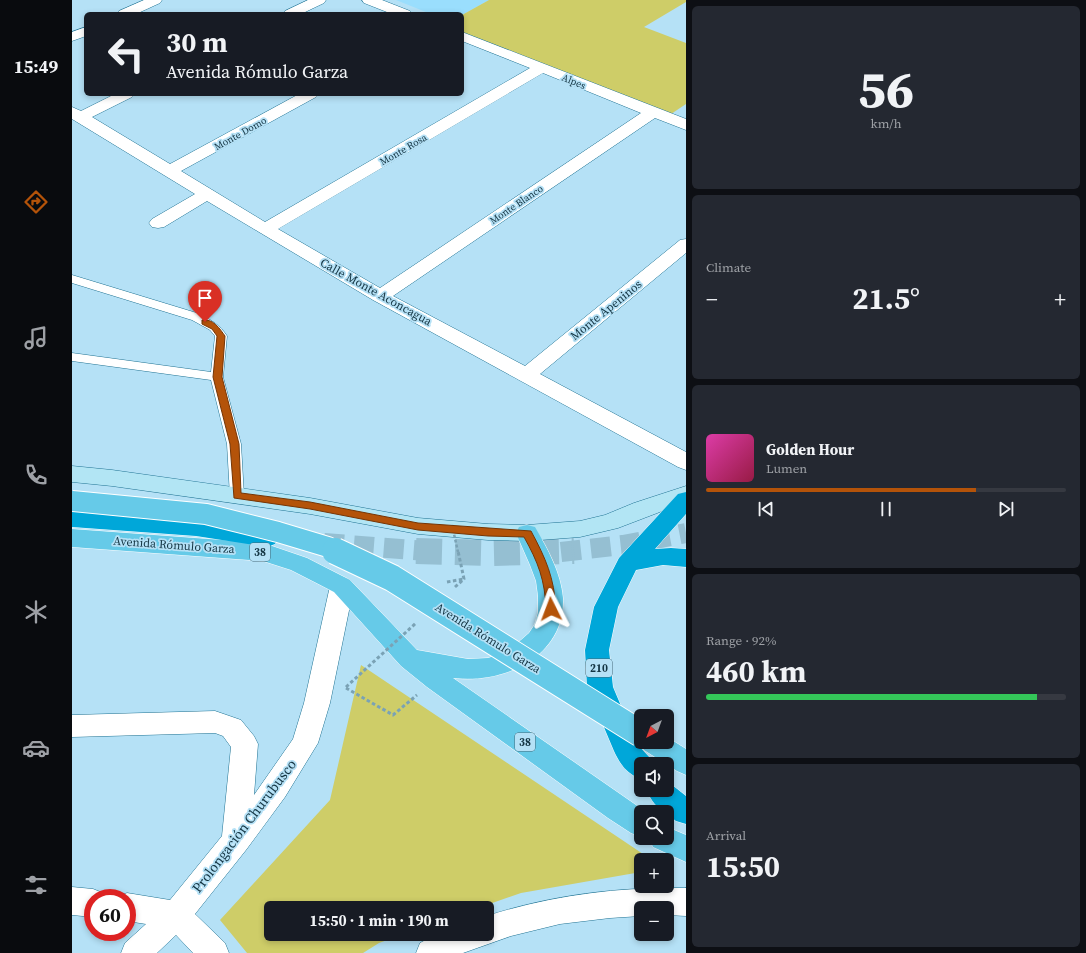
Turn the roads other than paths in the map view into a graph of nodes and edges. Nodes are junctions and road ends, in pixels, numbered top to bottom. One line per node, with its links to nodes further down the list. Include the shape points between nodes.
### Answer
1 (155, 0): 4 (street)
2 (319, 0): 5 (street)
3 (369, 0): 6 (street)
4 (128, 12)
5 (294, 12)
6 (400, 12)
7 (84, 32): 8 (street)
8 (72, 37)
9 (464, 37): 10 (street, Alpes)
10 (541, 68): 13 (street, Alpes); 19 (street, Monte Rosa)
11 (122, 96): 14 (street)
12 (307, 96): 16 (street, Monte Domo)
13 (653, 112): 15 (street, Alpes); 22 (street, Monte Blanco)
14 (76, 114): 16 (street, Calle Monte Aconcagua)
15 (686, 125)
16 (169, 171): 17 (street, Calle Monte Aconcagua)
17 (207, 194): 18 (street); 19 (street, Calle Monte Aconcagua)
18 (158, 223)
19 (265, 229): 22 (street, Calle Monte Aconcagua)
20 (686, 244): 24 (street, Monte Apeninos)
21 (72, 279): 25 (lane, via 196,317 214,327 221,336)
22 (380, 296): 24 (street, Calle Monte Aconcagua)
23 (72, 357): 25 (lane)
24 (527, 375): 26 (street, Calle Monte Aconcagua)
25 (217, 377): 29 (lane, via 234,444)
26 (686, 462)
27 (72, 474): 29 (street)
28 (686, 494): 33 (street, via 610,522 580,529)
29 (237, 496): 33 (street, via 310,506 418,526)
30 (686, 500): 37 (highway, 210)
31 (72, 501): 41 (main road, Avenida Rómulo Garza / 38, bridge, via 206,514 328,548 392,578)
32 (72, 519): 35 (highway, via 196,528)
33 (527, 534): 39 (main road, via 542,561 550,588 551,609 546,627 534,645 510,662 475,670)
34 (72, 538): 38 (main road, Avenida Rómulo Garza / 38, via 264,552 299,564)
35 (267, 538)
36 (686, 558): 37 (highway, via 660,556)
37 (627, 564): 43 (highway, 210, via 606,607 597,650 600,687 627,751)
38 (342, 586): 39 (main road, Avenida Rómulo Garza / 38); 48 (street, Prolongación Churubusco, via 317,702 305,743 276,789)
39 (410, 659): 47 (main road, Avenida Rómulo Garza / 38)
40 (72, 726): 48 (street, via 215,722 232,728 245,744)
41 (634, 730)
42 (664, 749): 44 (main road)
43 (634, 759)
44 (686, 763)
45 (666, 797): 46 (highway)
46 (686, 812)
47 (634, 819)
48 (236, 841): 55 (street, Prolongación Churubusco)
49 (674, 843): 50 (main road)
50 (686, 849)
51 (72, 901): 52 (street)
52 (84, 902)
53 (686, 902): 56 (street, via 611,904 564,909)
54 (136, 908): 55 (street)
55 (176, 915): 58 (street, Prolongación Churubusco); 59 (street)
56 (494, 928)
57 (456, 941): 60 (street)
58 (136, 953)
59 (214, 953)
60 (431, 953)

